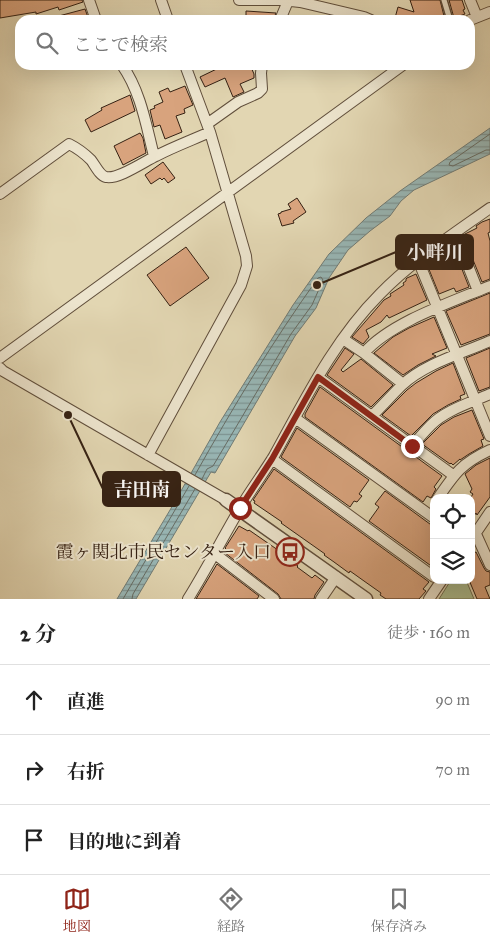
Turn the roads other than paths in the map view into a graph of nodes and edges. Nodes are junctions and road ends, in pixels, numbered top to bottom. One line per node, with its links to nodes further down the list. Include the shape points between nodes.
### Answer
1 (89, 0): 10 (street)
2 (161, 0): 11 (street)
3 (239, 0): 6 (street)
4 (444, 0): 14 (lane)
5 (470, 0): 15 (street)
6 (288, 1): 7 (street); 12 (street)
7 (300, 1): 8 (street)
8 (324, 3): 13 (street)
9 (490, 12): 16 (street)
10 (94, 15)
11 (166, 15)
12 (282, 15)
13 (358, 15)
14 (448, 15)
15 (473, 15)
16 (475, 18)
17 (125, 70): 22 (street, via 140,100)
18 (187, 70): 21 (street)
19 (261, 70): 21 (street, via 262,89 238,102)
20 (396, 70): 23 (street)
21 (208, 128): 22 (street); 23 (street)
22 (154, 156): 24 (street, via 135,168 108,178 82,152 69,144)
23 (228, 193): 35 (street); 46 (street, via 246,256 243,281)
24 (0, 194)
25 (490, 208): 26 (street)
26 (455, 233): 27 (street); 29 (street)
27 (418, 260): 30 (street); 31 (street, via 380,294)
28 (490, 286): 29 (street)
29 (478, 291): 30 (street)
30 (438, 308): 33 (street, via 398,327); 34 (street)
31 (343, 339): 33 (street); 37 (street)
32 (490, 341): 34 (street)
33 (364, 353): 38 (street)
34 (457, 355): 38 (street, via 434,364); 40 (street)
35 (0, 358)
36 (0, 368): 46 (street)
37 (318, 377): 41 (street); 42 (street)
38 (403, 384): 41 (street)
39 (490, 394): 40 (street)
40 (476, 400): 43 (street); 44 (street, via 431,424)
41 (372, 416): 44 (street)
42 (295, 418): 47 (street); 53 (street)
43 (490, 436)
44 (412, 446): 48 (street)
45 (490, 450): 48 (street, via 464,464)
46 (150, 456): 50 (street)
47 (272, 459): 51 (street); 58 (street)
48 (454, 475): 49 (street)
49 (441, 494)
50 (226, 500): 51 (street)
51 (240, 508): 56 (street); 59 (street)
52 (490, 512): 54 (street)
53 (430, 516)
54 (475, 535)
55 (475, 539): 57 (street)
56 (215, 554): 61 (street); 62 (street)
57 (490, 565)
58 (430, 573)
59 (336, 577): 63 (street); 64 (street)
60 (437, 584): 65 (street)
61 (190, 598)
62 (274, 599)
63 (321, 599)
64 (366, 599)
65 (429, 599)

